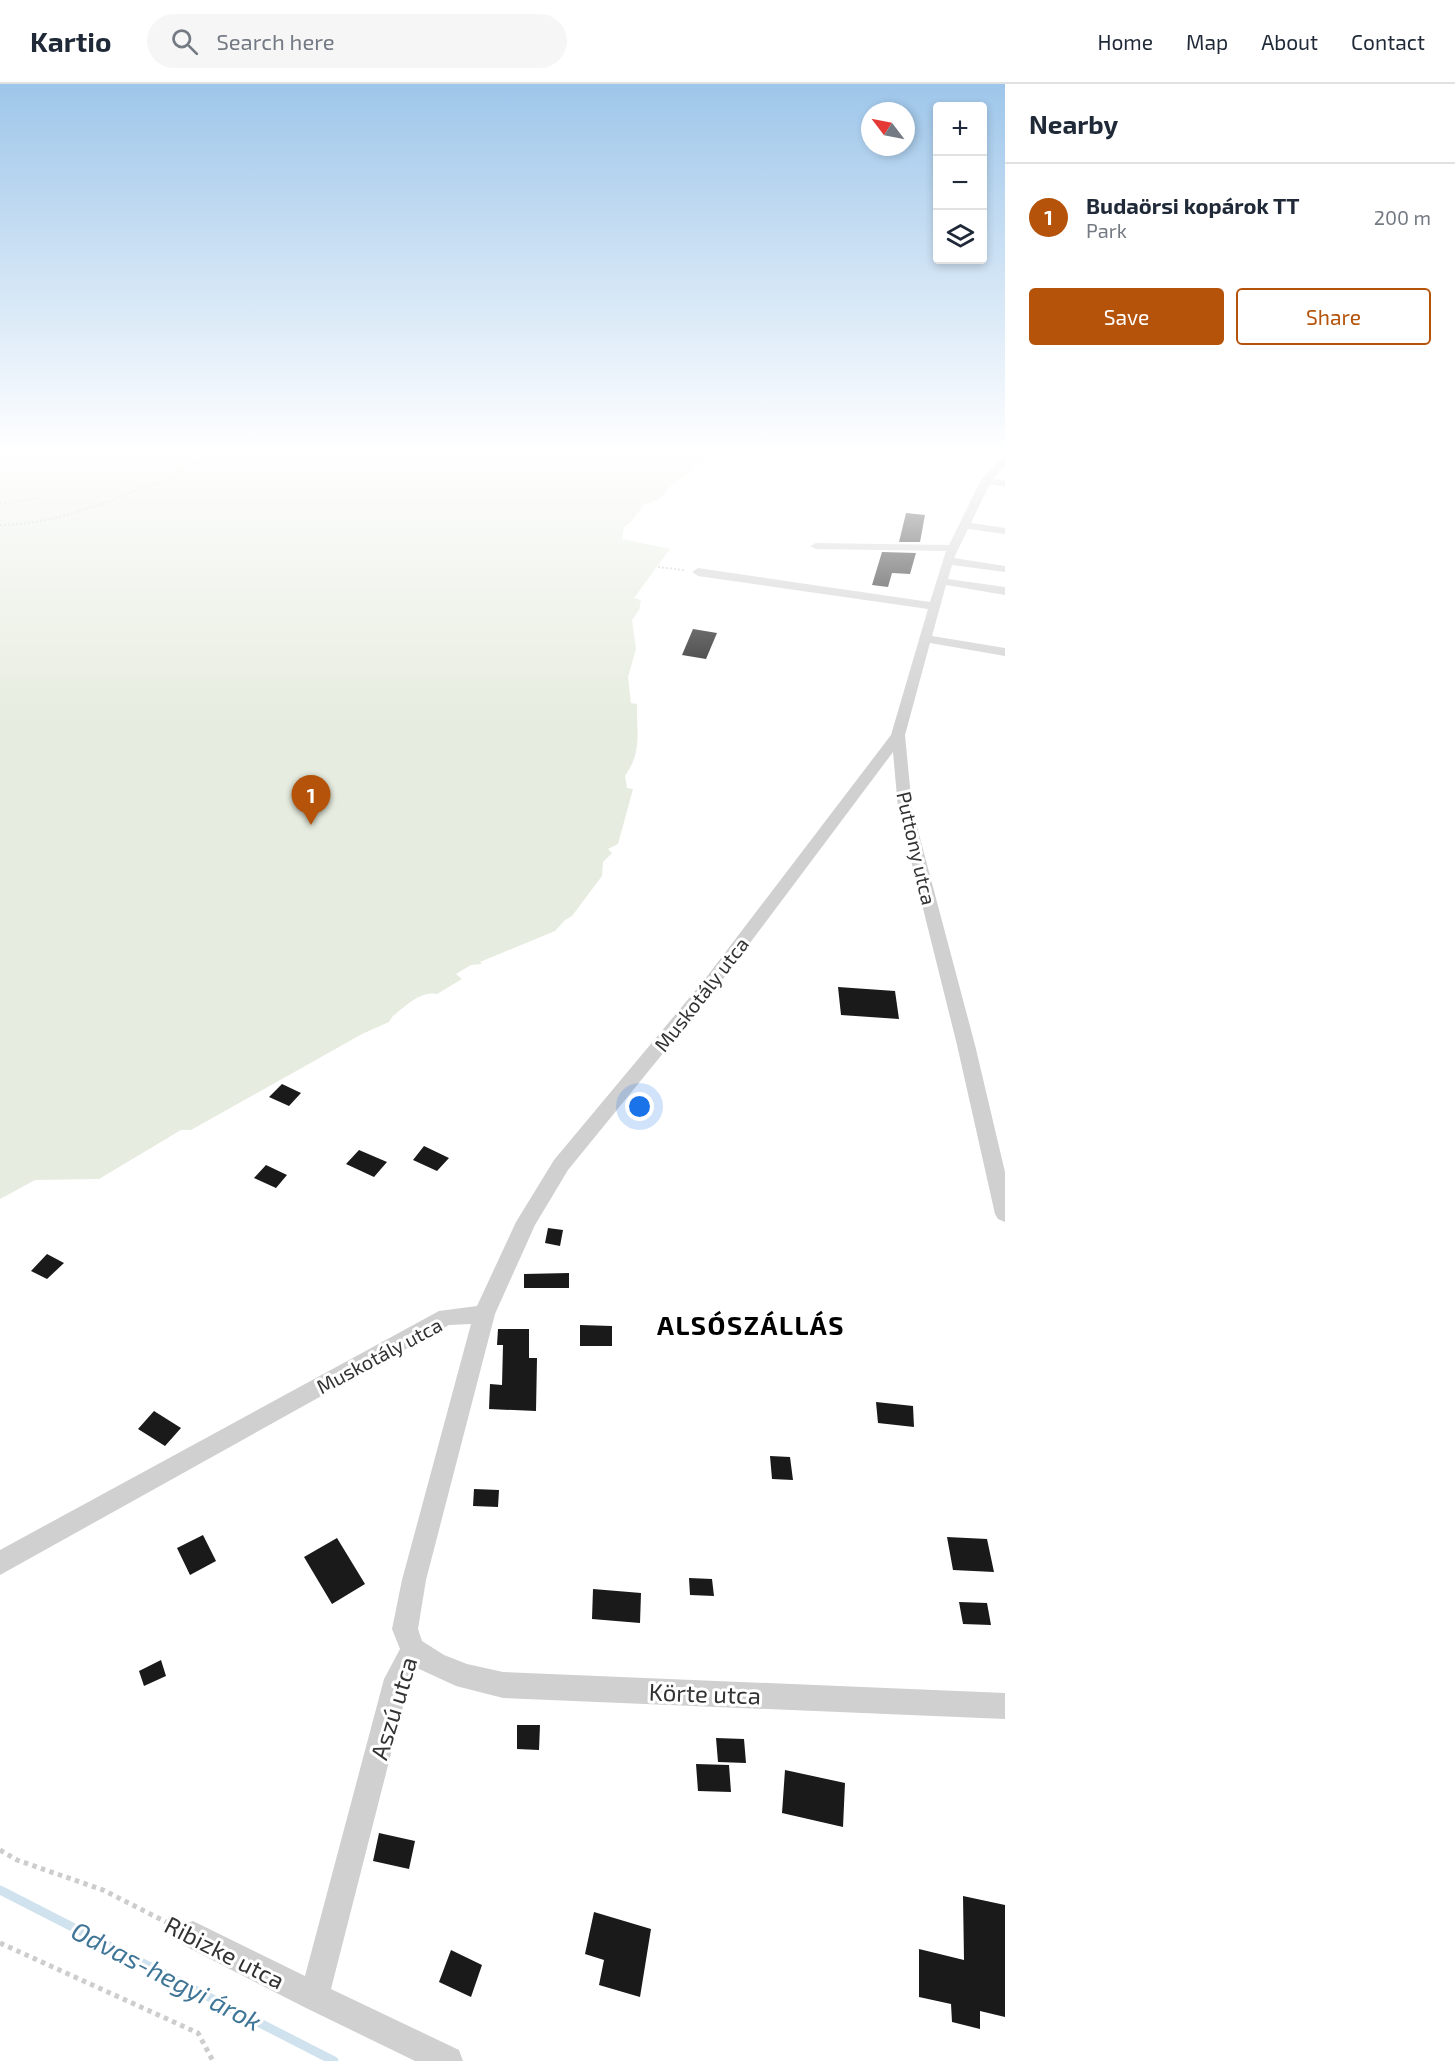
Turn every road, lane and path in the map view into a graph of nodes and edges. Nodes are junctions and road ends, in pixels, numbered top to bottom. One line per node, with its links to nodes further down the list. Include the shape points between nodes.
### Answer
1 (955, 542): 3 (street, Puttony utca)
2 (816, 546): 3 (street)
3 (949, 554): 5 (street); 7 (street, Puttony utca)
4 (658, 567): 6 (path)
5 (1005, 569)
6 (698, 572): 9 (street)
7 (941, 581): 8 (street); 9 (street, Puttony utca)
8 (1005, 591)
9 (934, 606): 10 (street, Puttony utca)
10 (925, 638): 11 (street); 12 (street, Puttony utca)
11 (1005, 652)
12 (898, 735): 13 (street, Puttony utca, via 905,808); 14 (street, Muskotály utca, via 711,983 561,1166 526,1222)
13 (1005, 1215)
14 (484, 1314): 15 (street, Muskotály utca, via 446,1317); 16 (street, Aszú utca, via 414,1580 405,1629)
15 (0, 1563)
16 (414, 1650): 17 (street, Körte utca, via 444,1670 503,1685); 21 (street, Aszú utca, via 397,1679)
17 (1005, 1706)
18 (0, 1850): 19 (path, Ribizke utca, via 17,1860 103,1890)
19 (193, 1935): 21 (street, Ribizke utca)
20 (0, 1942): 22 (path, via 198,2033)
21 (314, 1997): 23 (street, Ribizke utca)
22 (213, 2061)
23 (448, 2061)

